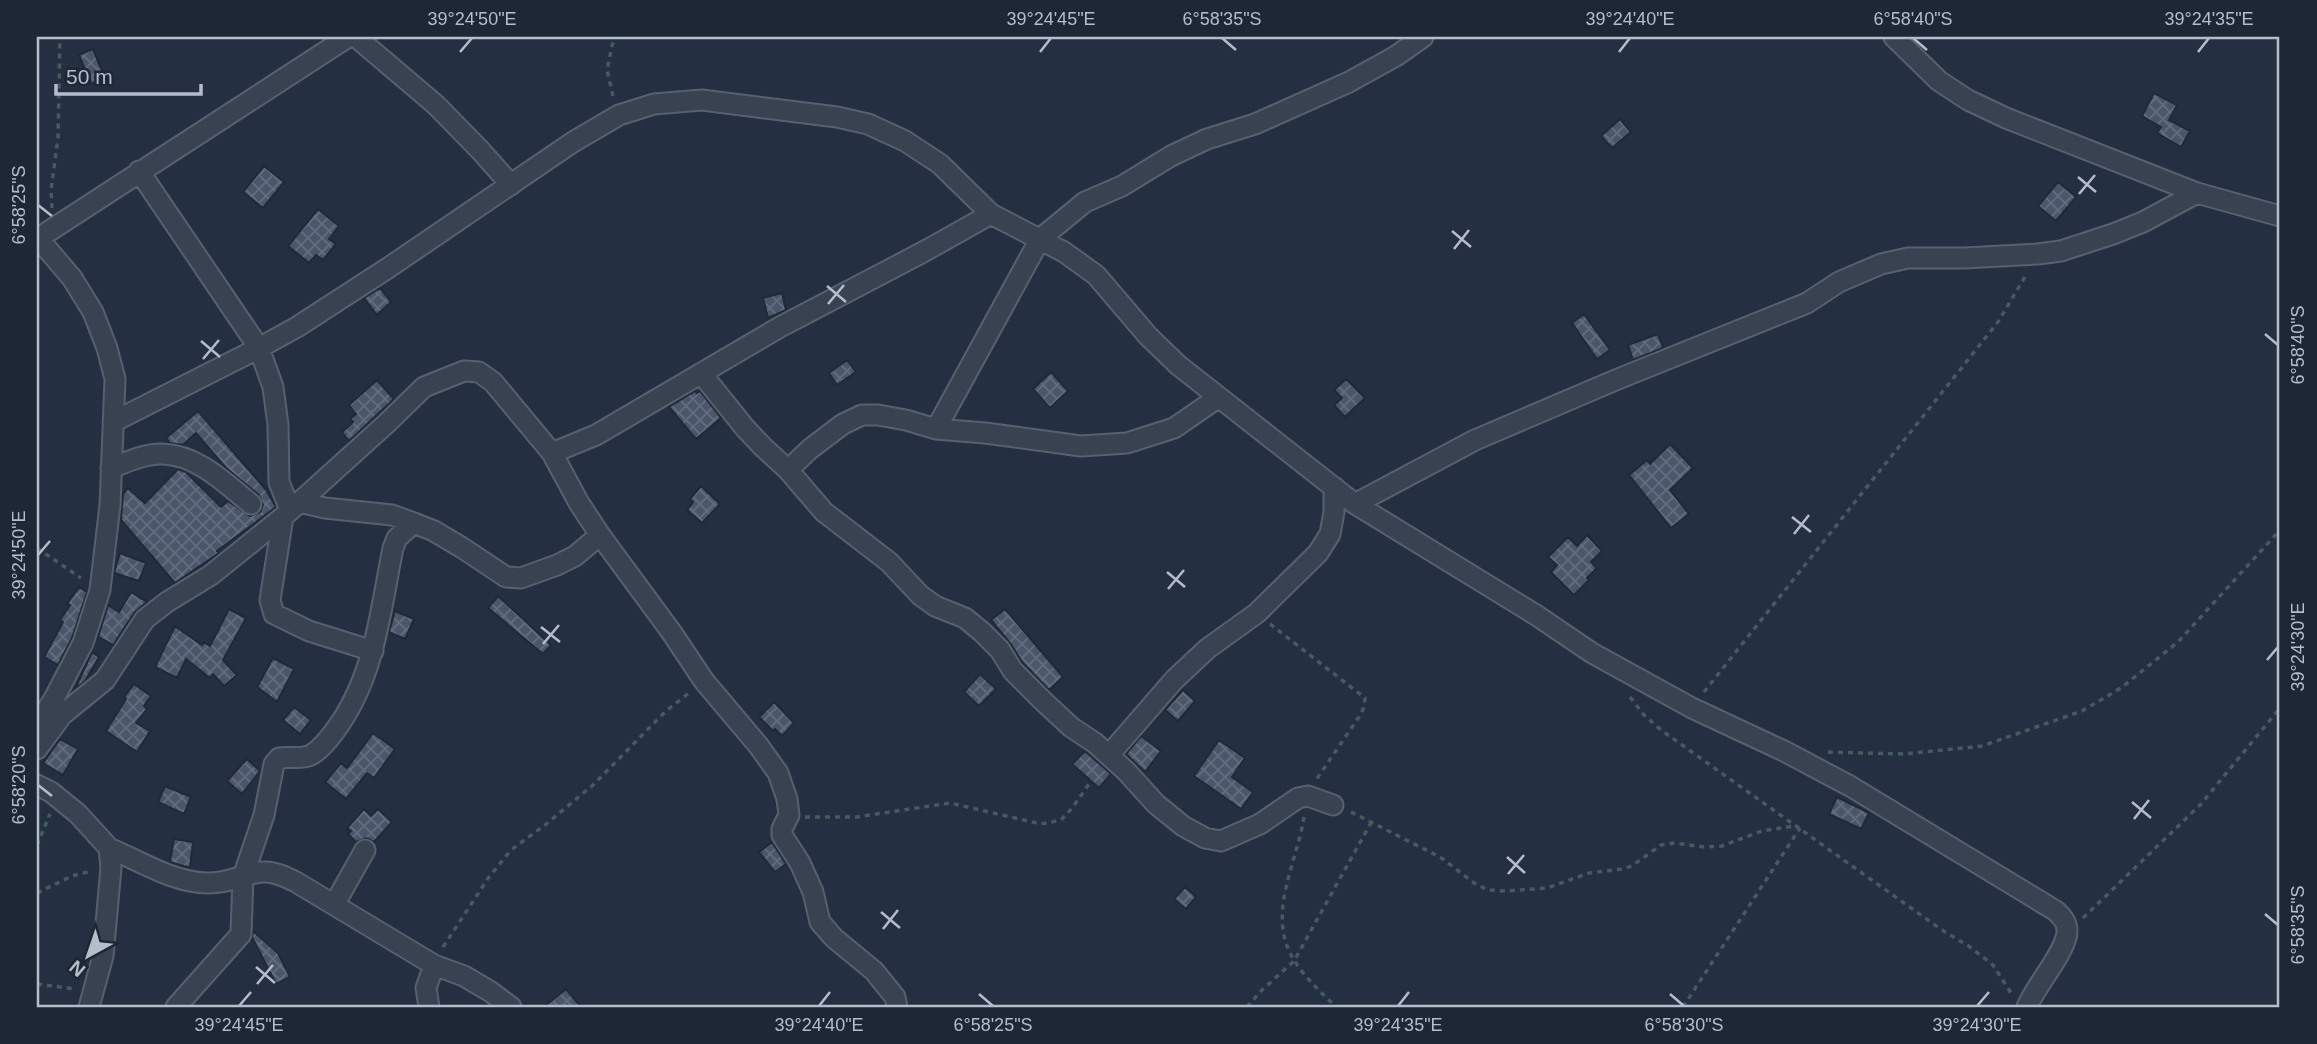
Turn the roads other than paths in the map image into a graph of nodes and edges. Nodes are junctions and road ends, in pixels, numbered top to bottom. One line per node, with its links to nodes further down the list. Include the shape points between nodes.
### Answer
1 (348, 37): 5 (street)
2 (355, 37): 6 (street, via 436,105)
3 (1423, 37): 11 (street, via 1349,82 1171,156 1085,202)
4 (1894, 37): 7 (street, via 1939,81 1968,100)
5 (139, 171): 10 (street); 12 (street)
6 (511, 185): 8 (street, via 619,115 654,104 702,100 868,124 940,164); 12 (street)
7 (2197, 193): 9 (street); 21 (street, via 2143,222 2061,251 1908,258 1881,264 1797,307 1475,440)
8 (991, 214): 11 (street); 13 (street)
9 (2280, 216)
10 (41, 235): 15 (street, via 93,312 115,379)
11 (1041, 239): 14 (street, via 1096,275 1148,336); 16 (street)
12 (259, 348): 15 (street); 23 (street, via 278,425 279,482)
13 (701, 373): 17 (street, via 596,435); 19 (street)
14 (1219, 397): 16 (street, via 1174,428 1127,443 1081,446); 20 (street)
15 (115, 421): 18 (street)
16 (936, 429): 19 (street, via 862,415 832,432)
17 (552, 453): 23 (street, via 493,382 464,371 424,387); 25 (street)
18 (111, 468): 22 (street, via 163,453 188,459); 27 (street, via 100,590 83,643)
19 (788, 470): 29 (street, via 824,512 890,562 920,595 982,632 1043,701)
20 (1334, 487): 21 (street); 29 (street, via 1330,534 1318,553 1257,613 1174,680)
21 (1355, 503): 38 (street, via 1592,653 1850,786 2056,911 2065,921 2067,933 2032,994)
22 (251, 504)
23 (291, 509): 24 (street, via 392,515); 26 (street, via 270,600 274,614 309,631); 28 (street, via 211,575 145,619 105,680 62,715)
24 (414, 523): 25 (street, via 506,577 521,578 575,556); 26 (street, via 393,548)
25 (600, 535): 42 (street, via 704,681 778,774 789,815 782,835 813,892 820,922 874,971 895,997)
26 (373, 651): 34 (street, via 358,695 327,742 312,754 279,758 274,764 264,815)
27 (37, 726)
28 (37, 749)
29 (1109, 755): 31 (street, via 1156,804 1205,838 1221,841 1243,833 1298,798 1308,796)
30 (44, 788): 32 (street)
31 (1333, 804)
32 (109, 848): 34 (street, via 183,880 226,883); 37 (street, via 103,956)
33 (365, 850): 35 (street)
34 (243, 877): 35 (street, via 267,872 280,875); 39 (street, via 241,934)
35 (334, 905): 36 (street)
36 (434, 965): 40 (street, via 426,988); 41 (street, via 464,976)
37 (90, 999)
38 (2020, 1002)
39 (176, 1007)
40 (429, 1007)
41 (511, 1007)
42 (897, 1007)

